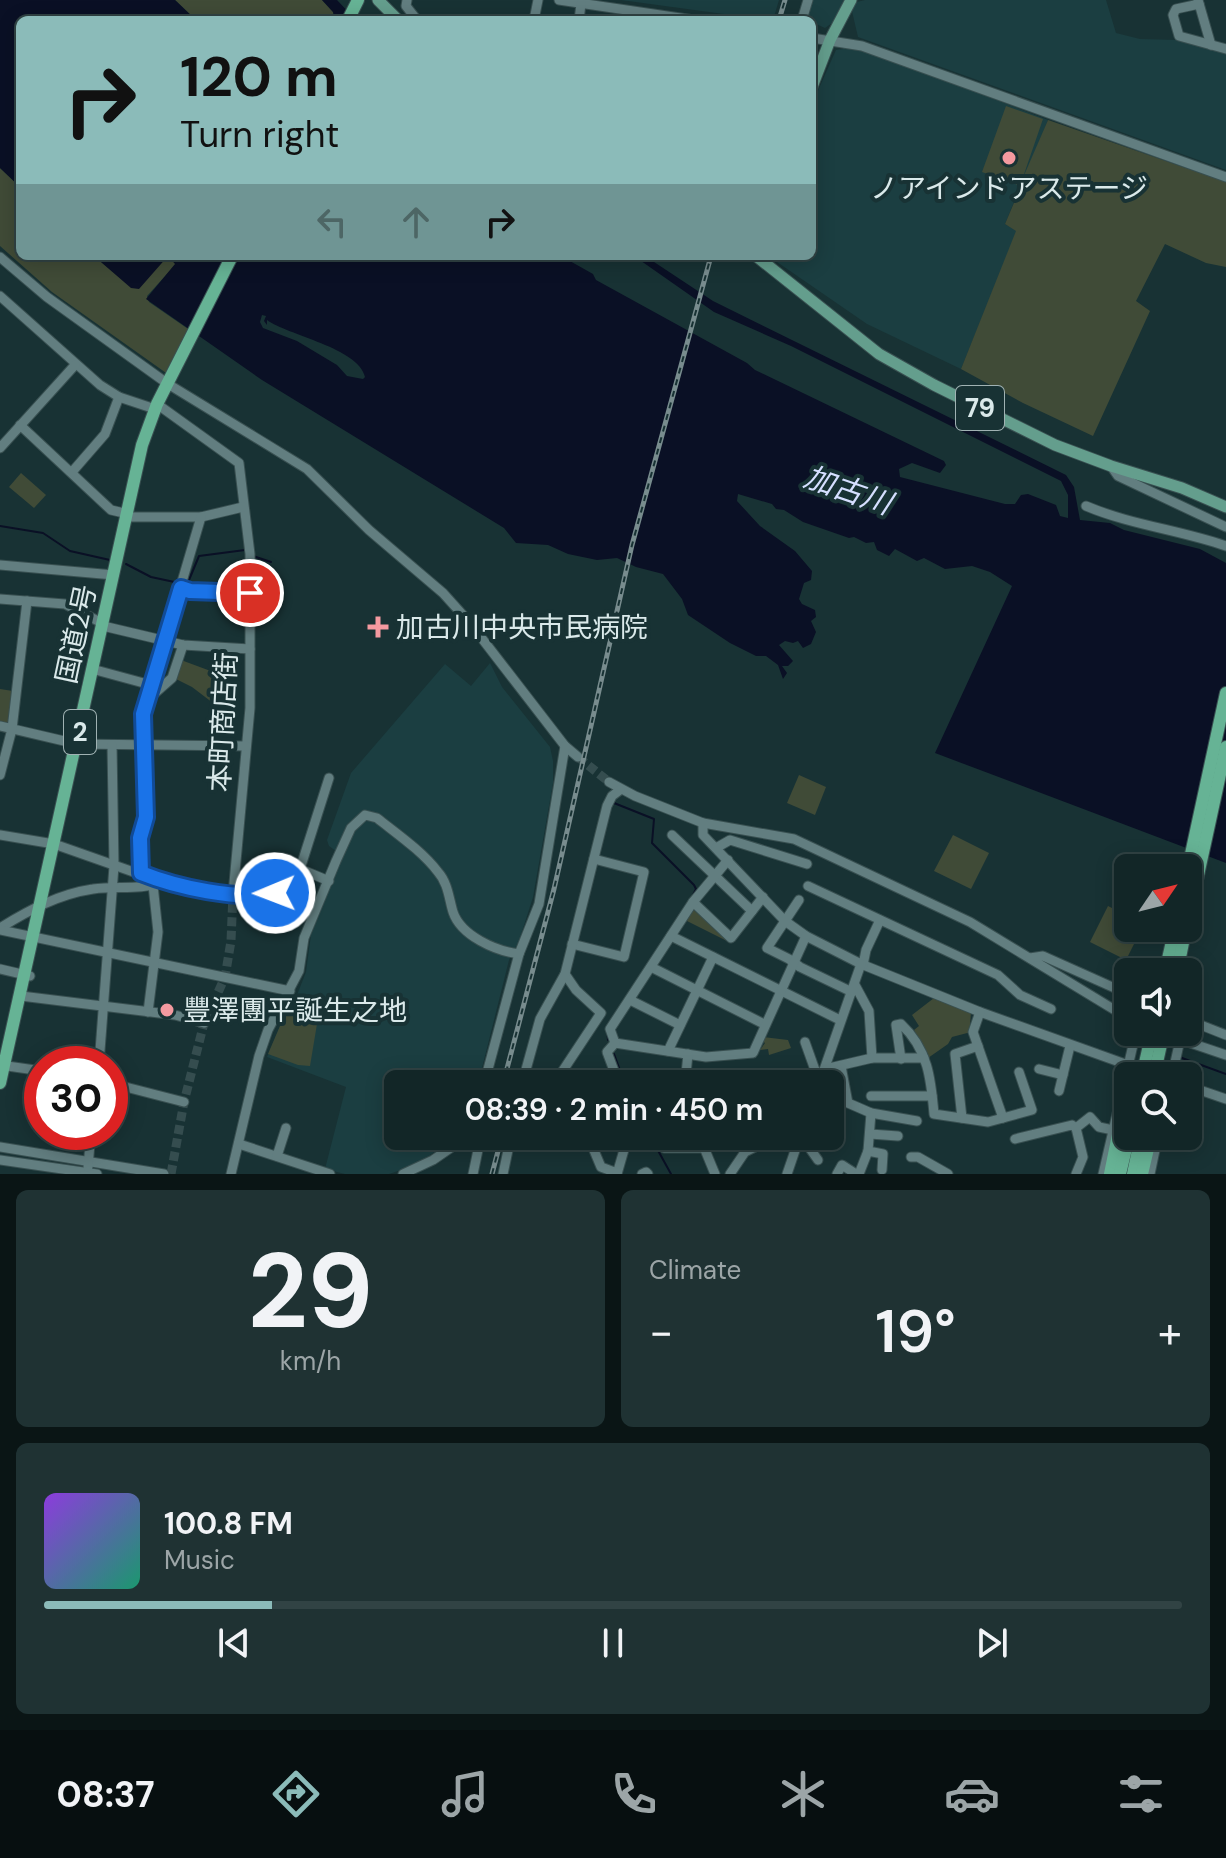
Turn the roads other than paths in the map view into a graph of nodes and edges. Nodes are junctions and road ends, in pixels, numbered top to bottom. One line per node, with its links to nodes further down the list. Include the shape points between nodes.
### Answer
1 (378, 0): 9 (main road)
2 (396, 0): 6 (street)
3 (559, 0): 7 (street)
4 (852, 1): 12 (main road)
5 (1199, 2): 13 (street); 13 (street, via 1176,9 1173,15 1179,36)
6 (406, 3)
7 (581, 4): 8 (street); 10 (street)
8 (625, 15)
9 (394, 16)
10 (580, 16)
11 (816, 38): 12 (street)
12 (830, 40): 15 (main road); 16 (street, via 862,46)
13 (1211, 45): 14 (street)
14 (1226, 49)
15 (816, 77)
16 (1226, 177)
17 (0, 257): 22 (street, via 47,297)
18 (230, 260): 22 (highway, 国道2号 / 2)
19 (764, 260): 27 (main road, 79, via 879,354 1055,445)
20 (0, 296): 21 (street, 本町商店街)
21 (75, 365): 23 (street, 本町商店街); 25 (street)
22 (170, 381): 24 (highway, 国道2号 / 2); 56 (street, via 327,486 443,593)
23 (119, 397): 24 (street, 本町商店街); 28 (street, via 105,434)
24 (156, 406): 30 (street, 本町商店街, via 239,463); 32 (highway, 国道2号 / 2)
25 (20, 425): 26 (street); 28 (street)
26 (0, 448)
27 (1111, 466): 31 (main road, 79); 34 (street, via 1118,476)
28 (72, 472): 32 (street, via 111,510)
29 (1086, 506): 35 (street)
30 (243, 507): 33 (street); 39 (street, 本町商店街)
31 (1226, 507)
32 (125, 515): 33 (street); 37 (highway, 国道2号 / 2)
33 (201, 517): 38 (street)
34 (1226, 527)
35 (1226, 546)
36 (0, 565): 37 (street)
37 (114, 575): 42 (highway, 国道2号 / 2)
38 (182, 584): 39 (street, via 190,591); 43 (street)
39 (250, 593): 45 (street, 本町商店街)
40 (0, 599): 41 (street)
41 (27, 601): 42 (street, via 65,604); 51 (street)
42 (103, 626): 43 (street); 46 (highway, 国道2号 / 2)
43 (163, 641): 44 (street); 47 (street)
44 (183, 645): 45 (street); 49 (street, via 172,678)
45 (250, 649): 55 (street, 本町商店街)
46 (92, 669): 47 (street); 52 (highway, 国道2号 / 2)
47 (151, 685): 49 (street)
48 (1226, 693): 68 (highway)
49 (147, 700): 54 (street)
50 (0, 726): 51 (street)
51 (12, 729): 52 (street); 59 (street)
52 (77, 744): 53 (street); 66 (highway, 国道2号 / 2)
53 (112, 745): 54 (street); 73 (street)
54 (142, 745): 55 (street); 75 (street, via 146,817 140,838)
55 (246, 746): 80 (street, 本町商店街)
56 (565, 746): 58 (street); 93 (street, via 539,904)
57 (1226, 747): 69 (highway)
58 (578, 757)
59 (0, 775)
60 (329, 778): 74 (street)
61 (609, 782): 62 (street)
62 (620, 790): 63 (street); 70 (street, via 607,806)
63 (703, 823): 67 (street, via 703,835); 95 (street, via 794,839 970,922)
64 (0, 835): 66 (street)
65 (672, 835): 76 (street)
66 (54, 844): 73 (street); 83 (highway, 国道2号 / 2)
67 (716, 848): 71 (street); 72 (street, via 730,840)
68 (1191, 854)
69 (1202, 857)
70 (594, 859): 91 (street); 91 (street, via 644,872 624,957)
71 (728, 860): 76 (street); 81 (street)
72 (807, 864)
73 (114, 866): 75 (street); 79 (street)
74 (300, 869): 77 (street); 80 (street, via 275,893)
75 (141, 873): 78 (street)
76 (713, 876): 82 (street); 84 (street)
77 (329, 881): 93 (street, via 356,820 365,815 377,818 440,874 464,931); 108 (street, via 304,938)
78 (157, 883): 79 (street); 80 (street); 96 (street)
79 (112, 887): 83 (street); 92 (street)
80 (233, 894)
81 (763, 897): 84 (street); 86 (street)
82 (693, 902): 84 (street, via 731,938); 88 (street)
83 (41, 904): 87 (street); 90 (highway, 国道2号 / 2)
84 (752, 911)
85 (880, 920): 86 (street, via 806,890); 98 (street); 113 (street, via 975,960 1020,995 1042,1000)
86 (785, 921): 89 (street); 97 (street, via 767,948)
87 (0, 929): 90 (street)
88 (671, 936): 94 (street); 99 (street)
89 (806, 936): 97 (street); 98 (street)
90 (34, 937): 92 (street); 102 (highway, 国道2号 / 2)
91 (572, 944): 101 (street)
92 (108, 952): 96 (street); 112 (street)
93 (519, 954): 140 (street)
94 (713, 957): 106 (street); 107 (street)
95 (1030, 958): 104 (street, via 1043,956); 114 (street)
96 (155, 962): 108 (street); 115 (street)
97 (794, 962): 103 (street); 107 (street)
98 (862, 964): 103 (street); 116 (street)
99 (651, 967): 106 (street); 111 (street)
100 (0, 969): 102 (street)
101 (565, 974): 105 (street); 109 (street)
102 (28, 975): 110 (highway, 国道2号 / 2)
103 (853, 988): 117 (street); 132 (street, via 869,1011)
104 (1114, 988)
105 (576, 990): 109 (street); 142 (street, via 601,1013)
106 (696, 990): 119 (street); 120 (street)
107 (781, 990): 117 (street); 119 (street)
108 (290, 991): 169 (street, via 259,1056)
109 (555, 993): 141 (street, via 540,1019)
110 (21, 996): 112 (street); 136 (highway, 国道2号 / 2)
111 (630, 1000): 120 (street); 124 (street, via 610,1029)
112 (105, 1008): 115 (street); 125 (street)
113 (1051, 1009)
114 (1114, 1009)
115 (148, 1012): 118 (street)
116 (980, 1012): 126 (street, via 973,1032); 127 (street)
117 (840, 1020): 146 (street)
118 (204, 1023)
119 (764, 1024): 130 (street, via 753,1053)
120 (680, 1025): 129 (street)
121 (1202, 1026): 122 (street)
122 (1226, 1035)
123 (805, 1042): 145 (street)
124 (615, 1043): 129 (street); 143 (street, via 607,1052)
125 (101, 1046)
126 (978, 1046): 160 (street, via 955,1054); 161 (street)
127 (1070, 1046): 135 (street); 148 (street)
128 (1198, 1046): 131 (street)
129 (668, 1051): 130 (street)
130 (688, 1054): 144 (street)
131 (1226, 1055)
132 (872, 1058): 134 (street); 137 (street)
133 (924, 1058): 134 (street); 134 (street, via 901,1024 896,1025); 155 (street)
134 (901, 1059)
135 (1119, 1062)
136 (2, 1065): 138 (street); 150 (highway, 国道2号 / 2)
137 (841, 1066): 147 (street); 158 (street, via 848,1103)
138 (24, 1068)
139 (1039, 1069): 148 (street)
140 (488, 1070)
141 (526, 1070)
142 (563, 1070)
143 (614, 1070)
144 (686, 1070)
145 (815, 1070)
146 (824, 1070)
147 (833, 1070)
148 (1063, 1075): 152 (street)
149 (1023, 1078): 161 (street, via 1032,1110)
150 (0, 1083)
151 (128, 1088): 157 (street)
152 (1059, 1091)
153 (1202, 1091): 156 (street)
154 (878, 1093): 155 (street)
155 (932, 1096): 160 (street, via 934,1114)
156 (1226, 1099)
157 (184, 1102)
158 (871, 1113): 159 (street); 166 (street)
159 (913, 1117)
160 (962, 1118): 161 (street)
161 (1003, 1118)
162 (1114, 1126): 165 (street)
163 (286, 1128): 187 (street)
164 (1076, 1128): 165 (street, via 1090,1117 1099,1127); 168 (street); 207 (street, via 1083,1157)
165 (1113, 1130): 208 (street)
166 (870, 1134): 167 (street); 186 (street)
167 (898, 1136)
168 (1015, 1139)
169 (239, 1144): 187 (street); 196 (street)
170 (0, 1147): 191 (street)
171 (89, 1150): 191 (street)
172 (448, 1150): 198 (street)
173 (478, 1150): 199 (street)
174 (508, 1150): 200 (street)
175 (594, 1150): 194 (street, via 601,1167)
176 (624, 1150): 194 (street)
177 (706, 1150): 201 (street)
178 (749, 1150): 202 (street)
179 (796, 1150): 203 (street)
180 (811, 1150): 190 (street)
181 (1115, 1150): 209 (highway)
182 (1126, 1150): 210 (highway)
183 (1138, 1150): 211 (highway)
184 (1148, 1150): 212 (highway)
185 (1155, 1150): 213 (street)
186 (868, 1151): 192 (street, via 883,1154); 205 (street)
187 (277, 1156): 197 (street)
188 (911, 1157): 206 (street)
189 (0, 1160): 193 (street)
190 (818, 1160)
191 (88, 1161): 193 (street); 195 (street)
192 (882, 1170)
193 (90, 1173)
194 (617, 1173)
195 (164, 1174)
196 (231, 1174)
197 (330, 1174)
198 (403, 1174)
199 (473, 1174)
200 (503, 1174)
201 (715, 1174)
202 (730, 1174)
203 (787, 1174)
204 (837, 1174): 205 (street, via 842,1165)
205 (857, 1174)
206 (948, 1174)
207 (1076, 1174)
208 (1103, 1174)
209 (1110, 1174)
210 (1120, 1174)
211 (1133, 1174)
212 (1142, 1174)
213 (1150, 1174)

